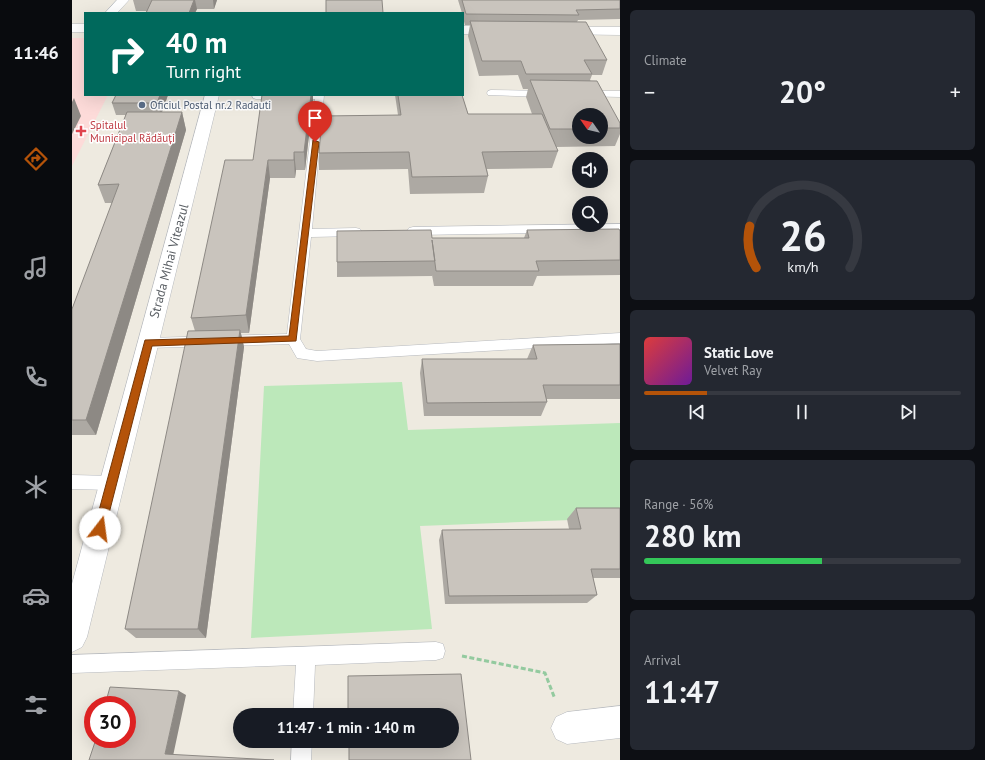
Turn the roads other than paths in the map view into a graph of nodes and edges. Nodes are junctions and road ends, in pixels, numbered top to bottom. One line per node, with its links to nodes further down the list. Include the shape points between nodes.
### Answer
1 (123, 0): 2 (street)
2 (112, 12)
3 (72, 28): 4 (street)
4 (84, 28)
5 (464, 30): 6 (street)
6 (510, 30)
7 (549, 31): 8 (street)
8 (620, 31)
9 (490, 93): 10 (lane)
10 (559, 94)
11 (574, 94): 12 (lane)
12 (620, 94)
13 (212, 96): 21 (street, Strada Mihai Viteazul)
14 (256, 96): 17 (lane, via 320,96)
15 (620, 228): 16 (lane)
16 (400, 231)
17 (306, 232): 18 (lane); 20 (lane)
18 (369, 232)
19 (620, 338): 20 (lane, via 317,356 302,354)
20 (293, 339): 21 (lane)
21 (148, 343): 23 (street, Strada Mihai Viteazul)
22 (72, 482): 23 (lane)
23 (112, 483): 24 (street, Strada Mihai Viteazul)
24 (72, 637)
25 (436, 651): 26 (lane)
26 (306, 655): 27 (lane); 28 (lane)
27 (72, 664)
28 (303, 708)
29 (620, 722): 30 (street)
30 (567, 728)
31 (302, 748): 32 (lane)
32 (301, 760)

